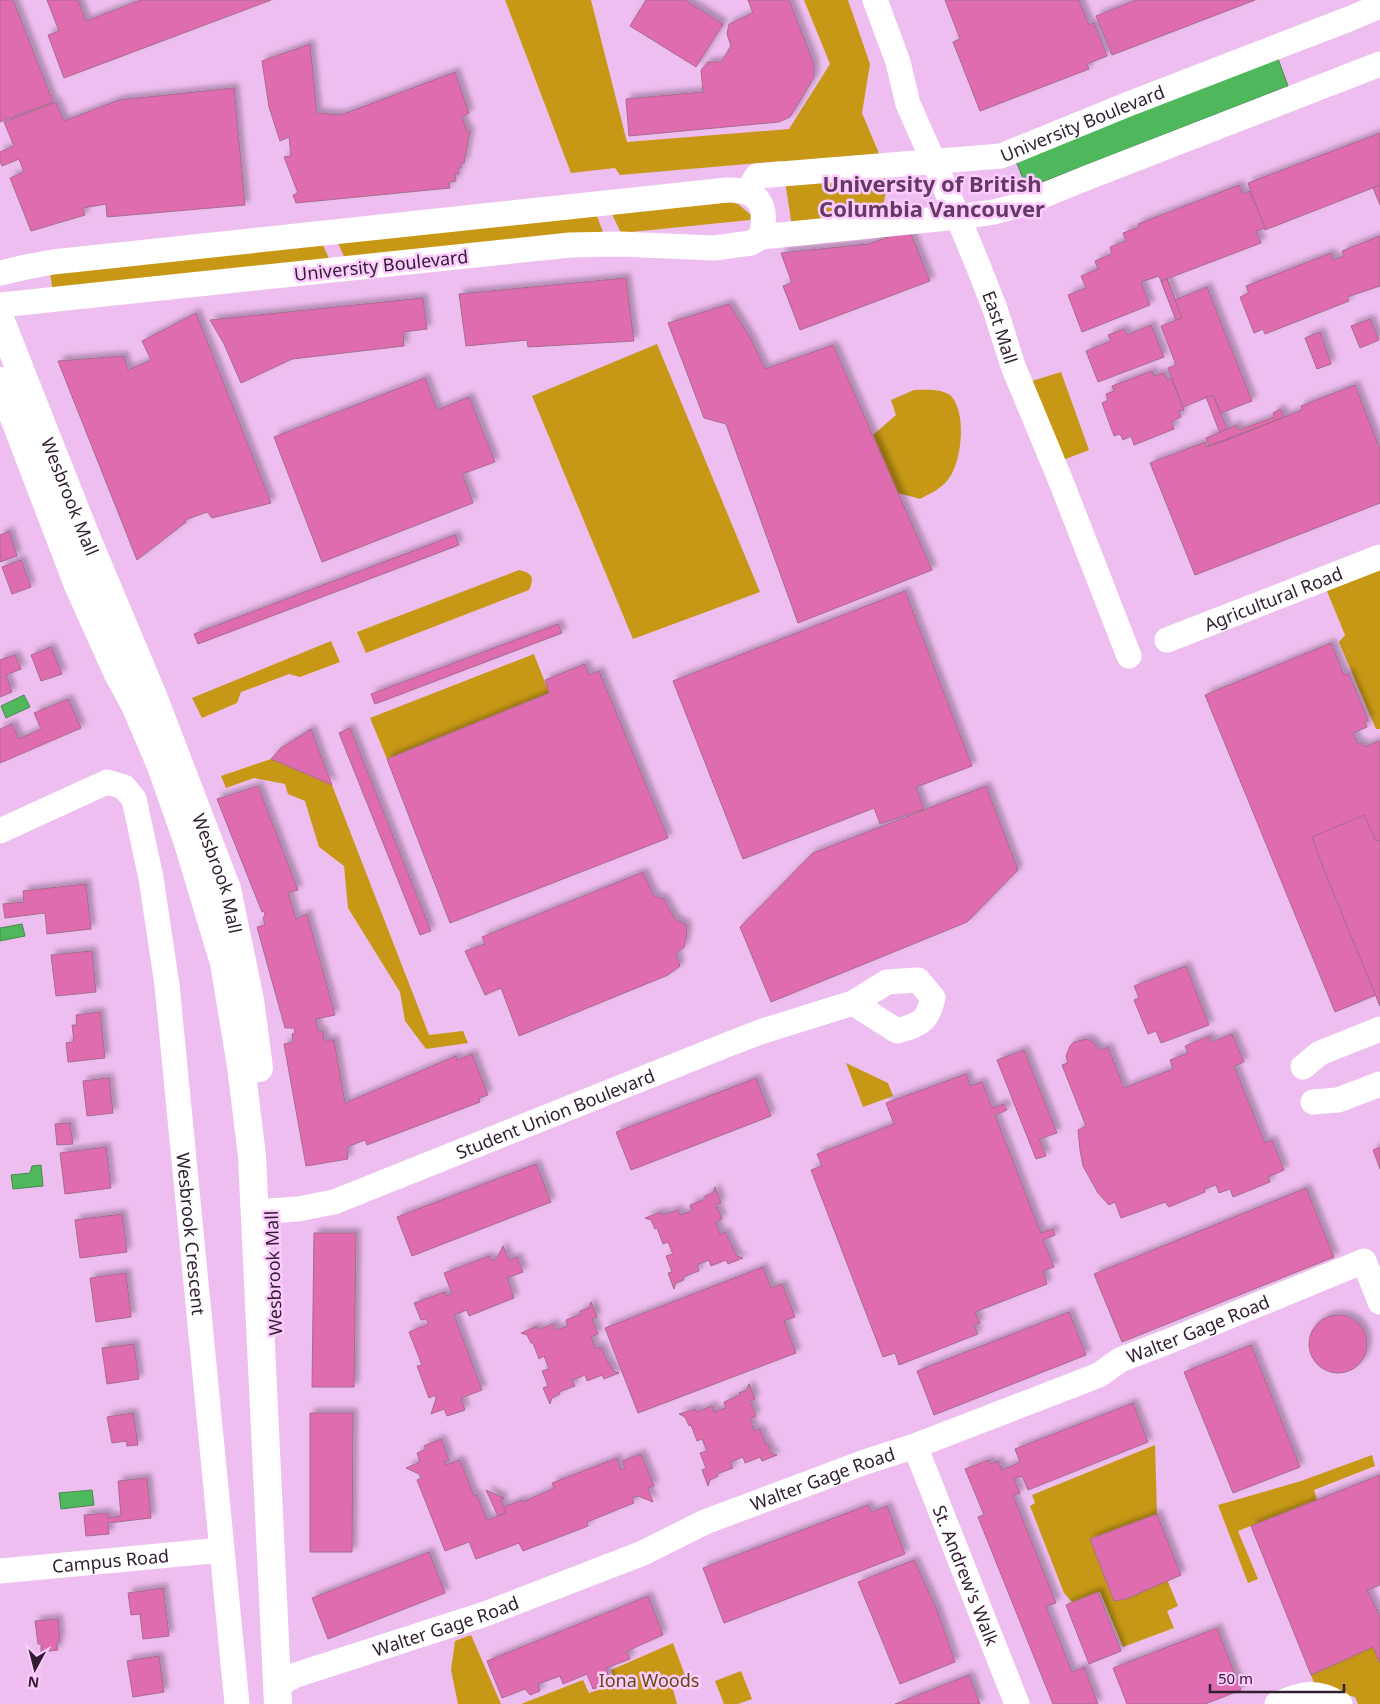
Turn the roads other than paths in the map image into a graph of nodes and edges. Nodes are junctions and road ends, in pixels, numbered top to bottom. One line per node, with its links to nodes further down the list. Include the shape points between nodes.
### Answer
1 (874, 0): 4 (street, East Mall, via 898,62 908,104)
2 (1380, 6): 4 (street, University Boulevard, via 1001,156)
3 (1380, 64): 6 (street, University Boulevard, via 1020,205)
4 (932, 161): 5 (street, University Boulevard, via 757,176); 6 (street, East Mall)
5 (748, 192): 7 (street, via 762,206); 8 (street, via 727,190 340,230 53,262)
6 (958, 217): 7 (street, University Boulevard); 14 (street, East Mall, via 995,309 1013,366)
7 (761, 237): 9 (street, University Boulevard, via 751,244 714,248 570,245)
8 (0, 273)
9 (0, 306)
10 (0, 319): 21 (main road, Wesbrook Mall, via 160,713 227,889 251,1009 264,1100)
11 (0, 380): 21 (main road, Wesbrook Mall, via 78,585 161,766 187,840 224,963)
12 (1380, 557): 13 (street, Agricultural Road)
13 (1167, 640)
14 (1129, 656)
15 (0, 830): 24 (street, Wesbrook Crescent, via 106,782 124,788 134,799 167,985)
16 (853, 1003): 21 (street, Student Union Boulevard, via 729,1044 334,1202)
17 (1380, 1029): 18 (street, via 1320,1053)
18 (1303, 1068)
19 (1380, 1084): 20 (street, via 1338,1100)
20 (1313, 1102)
21 (263, 1211): 26 (main road, Wesbrook Mall, via 275,1290 276,1402 267,1463)
22 (1380, 1302): 23 (street, Walter Gage Road, via 1364,1260 1120,1360 1099,1375)
23 (915, 1446): 26 (street, Walter Gage Road, via 705,1522 643,1553 485,1614 296,1675); 28 (street, St. Andrew's Walk)
24 (222, 1550): 25 (street, Campus Road); 27 (street, Wesbrook Crescent)
25 (0, 1571)
26 (277, 1694)
27 (237, 1704)
28 (1018, 1704)
29 (1277, 1704): 30 (street, via 1311,1693)
30 (1340, 1704)

